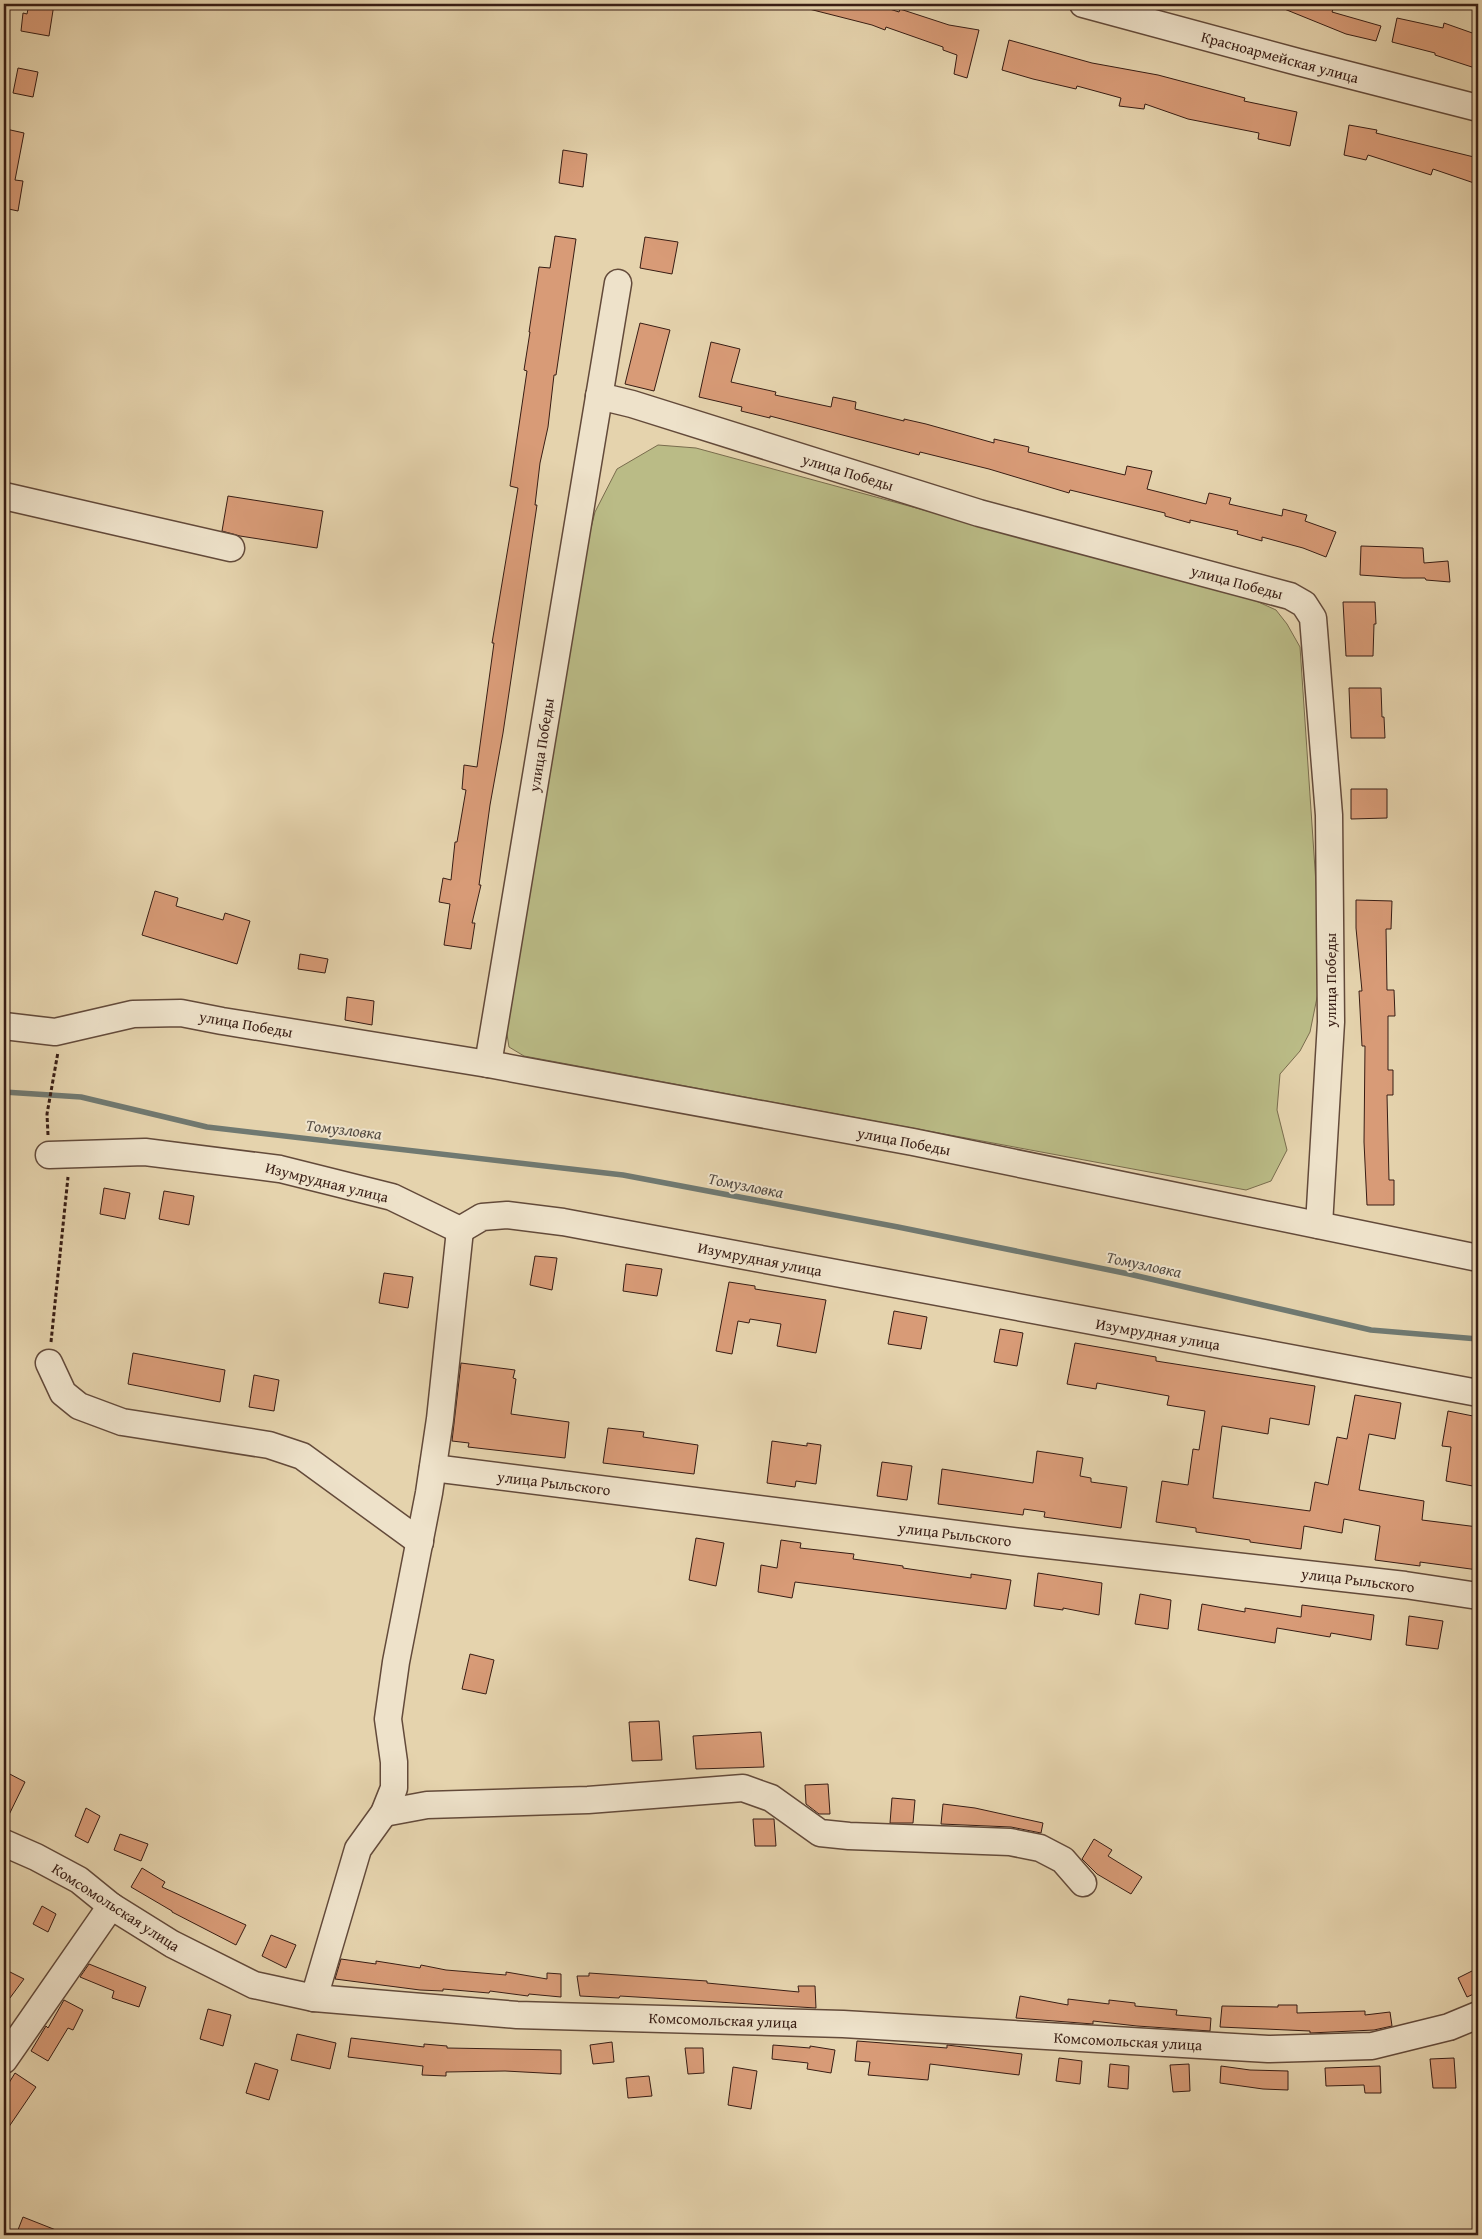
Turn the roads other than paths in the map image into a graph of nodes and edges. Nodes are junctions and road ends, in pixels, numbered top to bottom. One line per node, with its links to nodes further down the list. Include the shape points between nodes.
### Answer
1 (1083, 4): 2 (street, Красноармейская улица)
2 (1478, 108)
3 (618, 283): 4 (street, улица Победы)
4 (599, 396): 8 (street, улица Победы); 10 (street, улица Победы, via 979,513 1290,596 1304,604 1313,618 1329,815 1331,1022)
5 (4, 496): 6 (street)
6 (231, 548)
7 (4, 1026): 8 (street, улица Победы, via 56,1032 133,1014 181,1013)
8 (488, 1064): 10 (street, улица Победы, via 913,1142)
9 (60, 1154): 11 (street, Изумрудная улица, via 145,1152 280,1168 392,1197)
10 (1319, 1225): 12 (street, улица Победы)
11 (460, 1230): 14 (street, Изумрудная улица, via 482,1217 507,1214 563,1222); 15 (street)
12 (1478, 1258)
13 (49, 1362): 16 (street, via 63,1392 78,1406 122,1422 269,1446 302,1456)
14 (1478, 1393)
15 (433, 1468): 16 (street); 17 (street, улица Рыльского)
16 (420, 1542): 18 (street, via 388,1718 394,1788)
17 (1478, 1596)
18 (384, 1813): 20 (street, via 428,1805 588,1800 743,1788 771,1798 820,1833 1010,1842 1040,1848 1063,1860); 22 (street, via 358,1849)
19 (4, 1843): 21 (street, Комсомольская улица, via 79,1880)
20 (1083, 1883)
21 (111, 1906): 22 (street, Комсомольская улица, via 172,1944 254,1984); 24 (street)
22 (314, 1998): 23 (street, Комсомольская улица, via 517,2015 844,2024 1268,2049 1372,2046 1449,2027)
23 (1478, 2015)
24 (4, 2060)

